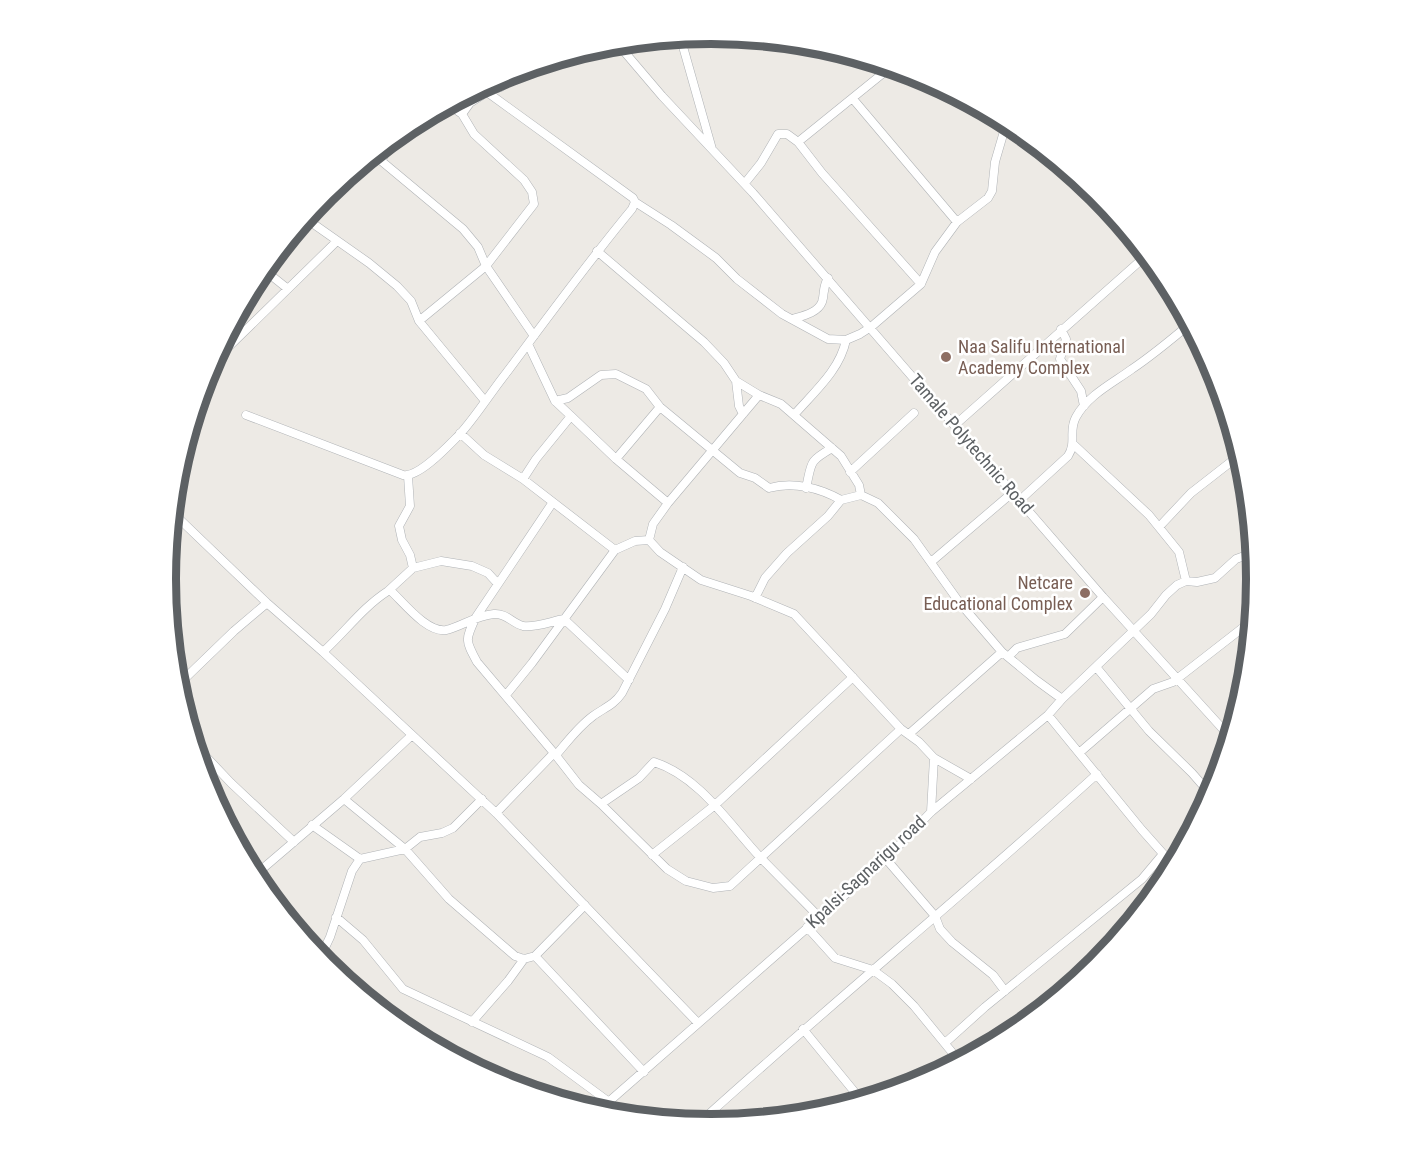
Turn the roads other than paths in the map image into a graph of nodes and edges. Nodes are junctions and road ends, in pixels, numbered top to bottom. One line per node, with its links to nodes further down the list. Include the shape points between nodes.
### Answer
1 (682, 45): 11 (street)
2 (624, 51): 11 (street, Tamale Polytechnic Road)
3 (885, 72): 6 (street)
4 (488, 93): 15 (street)
5 (479, 97): 8 (street)
6 (853, 99): 10 (street); 16 (street)
7 (455, 109): 8 (street)
8 (462, 114): 21 (street, via 474,134 524,180 534,204)
9 (1004, 131): 16 (street, via 994,162 992,191)
10 (798, 142): 14 (street, via 788,134 778,134); 24 (street)
11 (712, 150): 14 (street, Tamale Polytechnic Road)
12 (384, 155): 13 (street)
13 (381, 161): 21 (street, via 463,229 478,247)
14 (745, 183): 23 (street, Tamale Polytechnic Road)
15 (635, 202): 19 (street); 26 (street, via 716,258)
16 (957, 222): 24 (street, via 935,252)
17 (312, 223): 18 (street)
18 (338, 241): 25 (street); 27 (street, via 397,286 411,301)
19 (597, 251): 31 (street); 35 (street, via 704,342)
20 (1141, 260): 30 (street)
21 (486, 266): 27 (street); 31 (street)
22 (270, 275): 25 (street)
23 (828, 278): 26 (street, via 821,305 806,316); 28 (street, Tamale Polytechnic Road)
24 (921, 284): 28 (street)
25 (288, 289): 34 (street)
26 (792, 319): 32 (street, via 828,339)
27 (419, 321): 37 (street)
28 (871, 327): 32 (street); 46 (street, Tamale Polytechnic Road)
29 (1184, 328): 39 (street)
30 (1060, 329): 39 (street, via 1066,339 1060,359 1081,391); 46 (street)
31 (534, 336): 33 (street)
32 (846, 340): 44 (street, via 836,368)
33 (528, 344): 37 (street); 38 (street)
34 (229, 346)
35 (736, 381): 36 (street); 42 (street)
36 (759, 395): 42 (street); 44 (street, via 775,400)
37 (485, 401): 47 (street)
38 (555, 401): 40 (street, via 568,398 602,375 616,374 646,389); 45 (street)
39 (1084, 406): 48 (street, via 1072,427)
40 (660, 407): 50 (street); 51 (street)
41 (914, 413): 53 (street)
42 (743, 414): 50 (street)
43 (246, 415): 54 (street)
44 (794, 415): 49 (street)
45 (571, 416): 51 (street); 55 (street)
46 (955, 425): 57 (street, Tamale Polytechnic Road)
47 (460, 433): 54 (street, via 427,465); 55 (street, via 484,455)
48 (1073, 444): 60 (street, via 1068,456); 64 (street)
49 (832, 448): 53 (street); 56 (street, via 815,458)
50 (711, 449): 56 (street, via 769,488); 62 (street)
51 (616, 459): 62 (street)
52 (1234, 460): 64 (street, via 1191,493)
53 (850, 472): 58 (street)
54 (408, 476): 70 (street, via 410,506 399,526)
55 (523, 479): 61 (street)
56 (806, 488): 59 (street, via 825,491)
57 (1012, 493): 60 (street, Tamale Polytechnic Road); 68 (street)
58 (861, 495): 59 (street); 68 (street, via 878,503)
59 (841, 500): 74 (street, via 787,553)
60 (1020, 500): 75 (street, Tamale Polytechnic Road)
61 (553, 502): 66 (street); 72 (street)
62 (668, 503): 65 (street, via 653,524)
63 (180, 519): 76 (street)
64 (1158, 526): 71 (street, via 1179,552)
65 (649, 540): 66 (street); 69 (street)
66 (615, 549): 78 (street)
67 (1246, 555): 71 (street, via 1236,559 1215,578)
68 (931, 562): 82 (street, via 959,602)
69 (683, 567): 74 (street, via 700,580); 87 (street)
70 (413, 568): 72 (street, via 441,561 457,562 488,573); 73 (street)
71 (1186, 581): 79 (street, Kpalsi-Sagnarigu road, via 1166,595)
72 (498, 584): 77 (street)
73 (388, 591): 77 (street, via 430,628 445,631); 81 (street, via 359,613)
74 (754, 597): 84 (street, via 794,614)
75 (1103, 597): 79 (street, Tamale Polytechnic Road); 82 (street, via 1065,634)
76 (267, 603): 81 (street); 85 (street)
77 (476, 617): 78 (street, via 500,614 527,626); 88 (street, via 467,637 469,646 477,662)
78 (564, 619): 87 (street); 88 (street)
79 (1134, 630): 83 (street, Kpalsi-Sagnarigu road); 86 (street, Tamale Polytechnic Road)
80 (1244, 630): 86 (street)
81 (323, 652): 95 (street)
82 (1005, 654): 89 (street); 94 (street)
83 (1096, 668): 89 (street, Kpalsi-Sagnarigu road); 90 (street)
84 (853, 677): 92 (street); 106 (street)
85 (185, 678)
86 (1178, 678): 90 (street, via 1153,689); 93 (street, Tamale Polytechnic Road)
87 (629, 680): 97 (street, via 616,702 583,725)
88 (506, 695): 97 (street)
89 (1062, 699): 91 (street, Kpalsi-Sagnarigu road)
90 (1130, 708): 96 (street); 102 (street)
91 (1048, 715): 96 (street); 101 (street, Kpalsi-Sagnarigu road)
92 (901, 729): 94 (street); 114 (street)
93 (1225, 731)
94 (909, 734): 99 (street)
95 (412, 735): 103 (street); 104 (street)
96 (1079, 753): 100 (street)
97 (555, 754): 105 (street, via 579,785); 108 (street)
98 (207, 758): 110 (street)
99 (934, 758): 101 (street); 107 (street)
100 (1097, 774): 112 (street); 121 (street)
101 (971, 779): 107 (street, Kpalsi-Sagnarigu road)
102 (1205, 787)
103 (344, 799): 109 (street); 111 (street)
104 (482, 800): 108 (street); 111 (street, via 453,828 420,837)
105 (601, 804): 106 (street, via 639,778 654,762 668,766); 113 (street)
106 (715, 805): 113 (street); 114 (street)
107 (931, 812): 116 (street, Kpalsi-Sagnarigu road)
108 (496, 813): 119 (street)
109 (312, 825): 110 (street); 115 (street)
110 (294, 842): 118 (street)
111 (405, 849): 115 (street); 126 (street, via 449,899 515,956)
112 (1163, 854): 117 (street); 128 (street, via 1142,879)
113 (652, 855): 114 (street, via 686,881 713,888 730,885)
114 (760, 857): 122 (street)
115 (360, 859): 120 (street)
116 (886, 859): 121 (street); 122 (street, Kpalsi-Sagnarigu road)
117 (1168, 859)
118 (262, 870)
119 (585, 905): 125 (street); 130 (street)
120 (336, 916): 124 (street); 129 (street, via 363,940 403,989)
121 (935, 916): 127 (street); 128 (street, via 939,929 993,975)
122 (819, 917): 123 (street, Kpalsi-Sagnarigu road)
123 (807, 927): 127 (street, via 836,958); 130 (street, Kpalsi-Sagnarigu road)
124 (324, 949)
125 (535, 956): 126 (street); 134 (street)
126 (524, 959): 129 (street)
127 (873, 970): 131 (street); 132 (street, via 892,984)
128 (1005, 991): 132 (street)
129 (472, 1022): 136 (street, via 548,1057)
130 (698, 1023): 134 (street, Kpalsi-Sagnarigu road)
131 (803, 1029): 135 (street); 138 (street)
132 (945, 1043): 133 (street)
133 (955, 1055)
134 (644, 1072): 136 (street, Kpalsi-Sagnarigu road)
135 (856, 1094)
136 (609, 1102): 137 (street, Kpalsi-Sagnarigu road)
137 (607, 1104)
138 (711, 1114)

